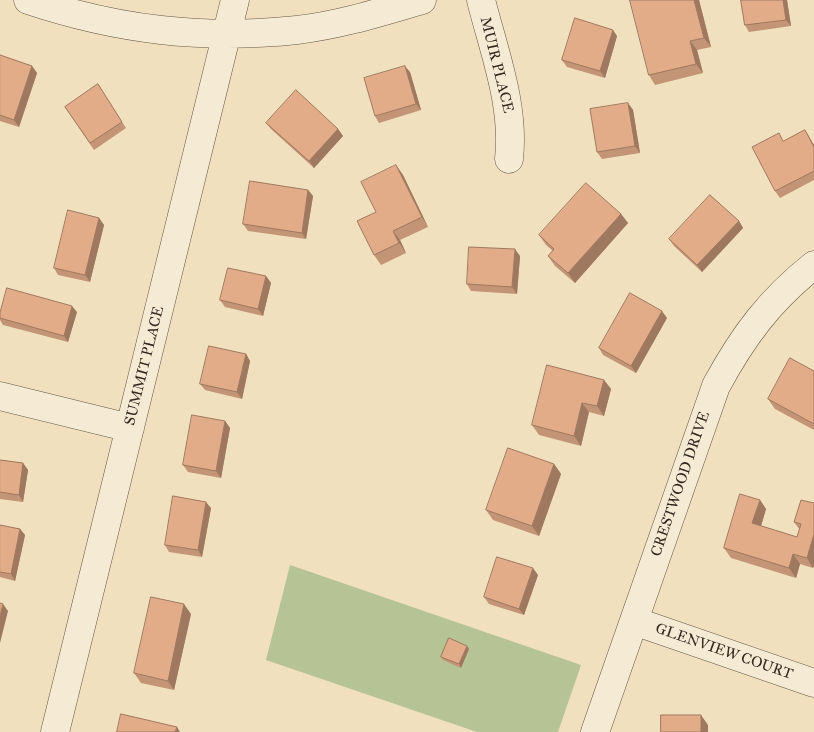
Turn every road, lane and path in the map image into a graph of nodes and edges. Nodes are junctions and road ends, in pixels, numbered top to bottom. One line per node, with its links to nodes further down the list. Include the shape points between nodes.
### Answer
1 (28, 0): 5 (street, via 72,15 132,27)
2 (235, 0): 5 (street, SUMMIT PLACE)
3 (422, 0): 5 (street, via 298,30)
4 (481, 0): 6 (street, MUIR PLACE, via 509,110)
5 (227, 34): 9 (street, SUMMIT PLACE)
6 (509, 159)
7 (814, 265): 10 (street, CRESTWOOD DRIVE, via 761,314 716,386)
8 (0, 396): 9 (street)
9 (130, 428): 12 (street, SUMMIT PLACE)
10 (634, 621): 11 (street, GLENVIEW COURT); 13 (street, CRESTWOOD DRIVE)
11 (814, 683)
12 (55, 732)
13 (595, 732)

